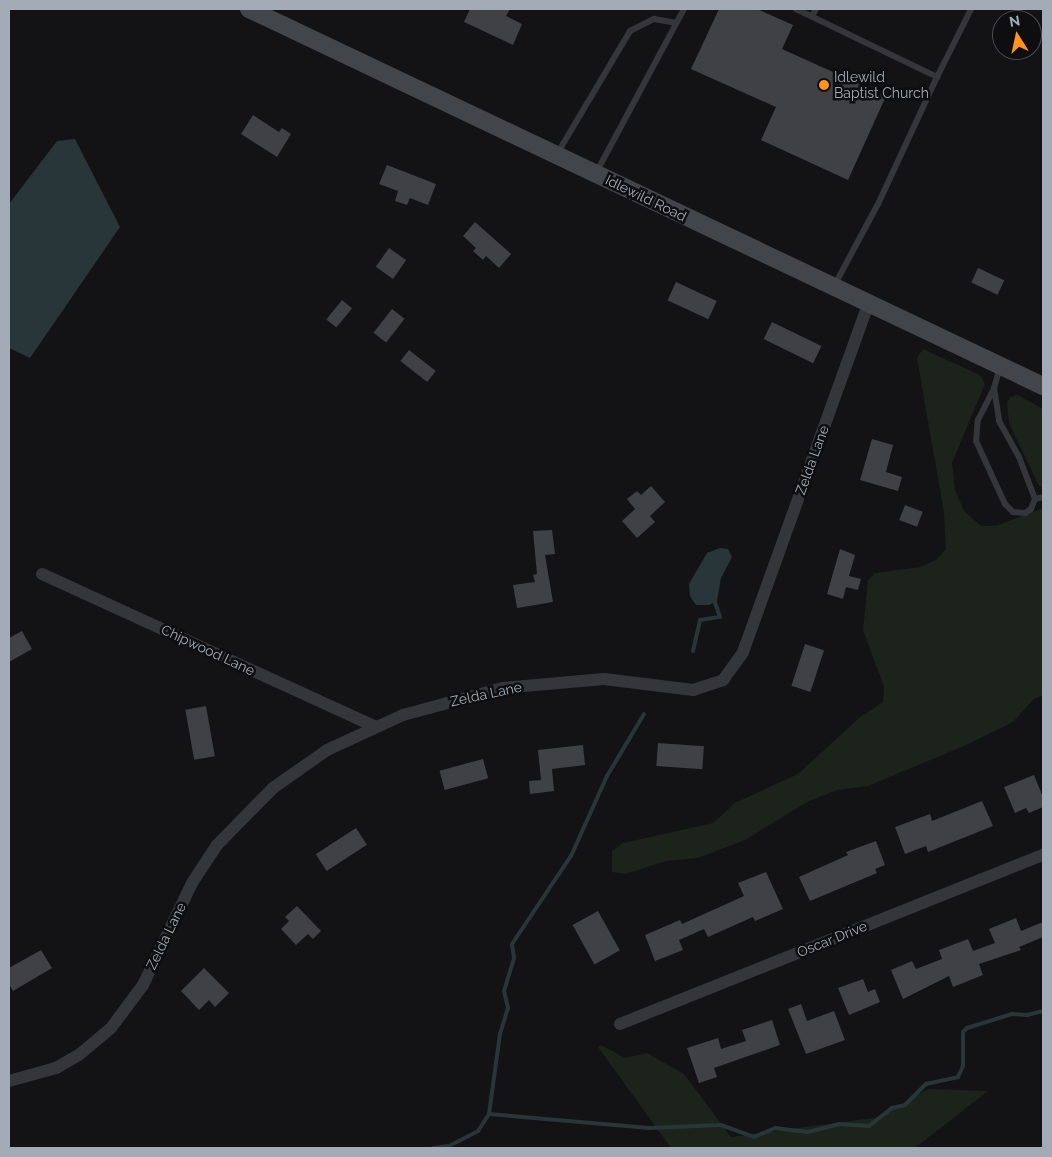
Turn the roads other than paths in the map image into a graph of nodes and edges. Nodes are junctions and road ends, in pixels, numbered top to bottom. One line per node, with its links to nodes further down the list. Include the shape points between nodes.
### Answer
1 (249, 9): 9 (main road, Idlewild Road)
2 (684, 9): 7 (lane)
3 (796, 9): 6 (lane)
4 (816, 9): 6 (lane)
5 (970, 9): 8 (lane)
6 (812, 16): 8 (lane)
7 (676, 24): 9 (lane, via 654,19 630,31); 10 (lane)
8 (937, 77): 11 (lane, via 878,204)
9 (557, 154): 10 (main road, Idlewild Road)
10 (596, 174): 11 (main road, Idlewild Road)
11 (834, 287): 12 (main road, Idlewild Road)
12 (868, 304): 13 (main road, Idlewild Road); 19 (street, Zelda Lane, via 743,652 723,680 693,690 604,679 503,688)
13 (1000, 366): 14 (main road, Idlewild Road); 15 (lane)
14 (1043, 386)
15 (994, 388): 17 (lane, via 999,421 1019,457); 17 (lane, via 978,420 978,449 1009,509 1025,513 1032,509)
16 (1043, 497): 17 (lane)
17 (1035, 499)
18 (42, 574): 19 (street, Chipwood Lane)
19 (374, 726): 22 (street, Zelda Lane, via 326,750 281,782 232,826 204,863 143,985 112,1028 80,1054 56,1068)
20 (1043, 855): 21 (street, Oscar Drive)
21 (620, 1024)
22 (9, 1081)

